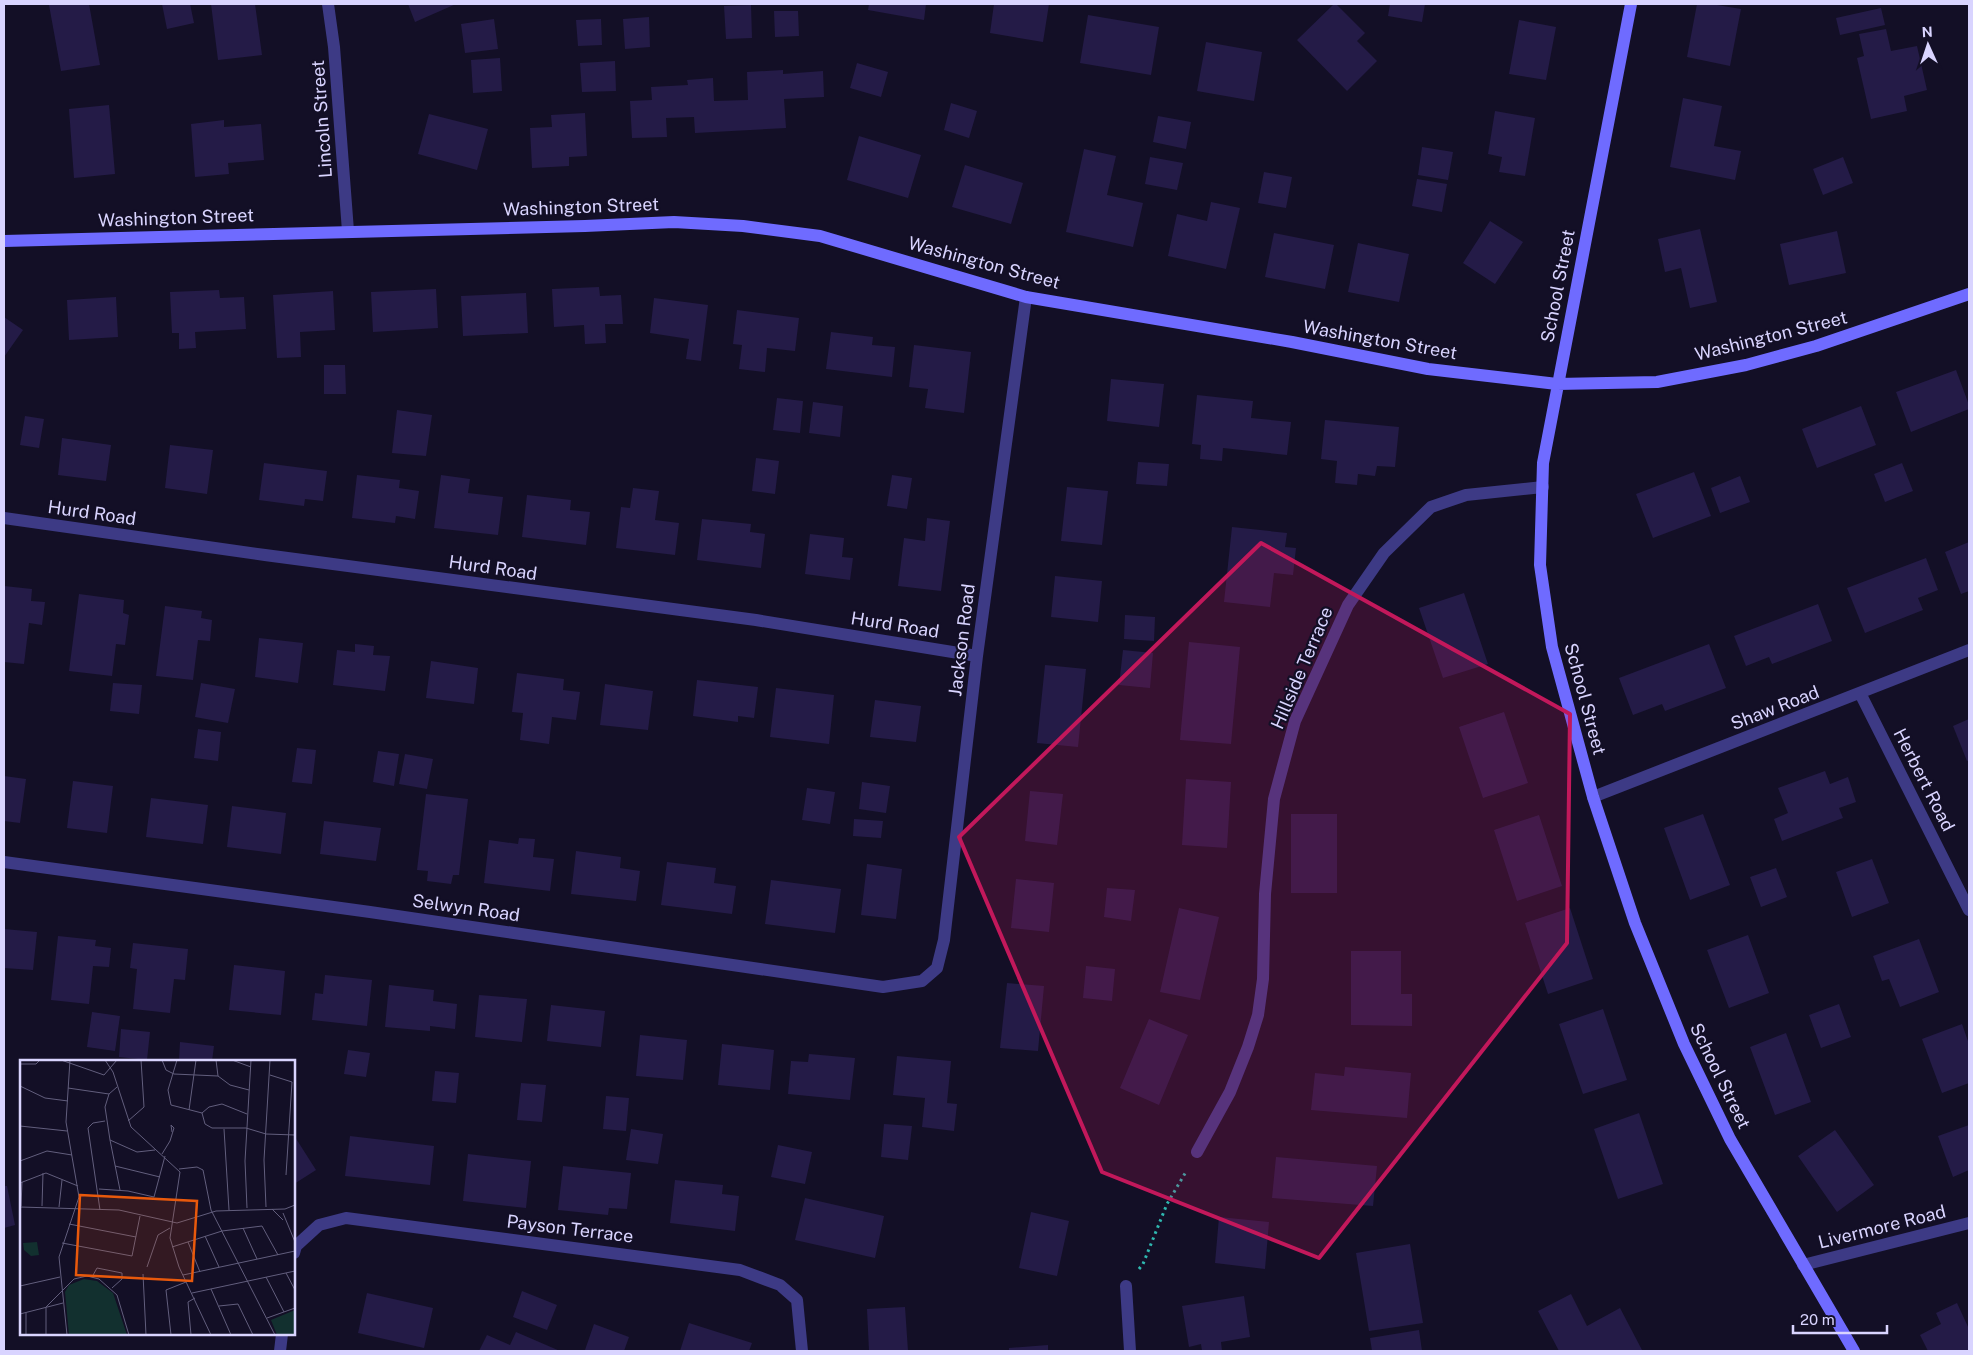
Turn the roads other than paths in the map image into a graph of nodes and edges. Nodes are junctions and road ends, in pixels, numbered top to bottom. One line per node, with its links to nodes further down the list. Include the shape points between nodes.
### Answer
1 (328, 4): 3 (street, Lincoln Street)
2 (1631, 4): 7 (street, School Street)
3 (348, 231): 4 (street, Washington Street); 6 (street, Washington Street, via 674,222 743,226 820,236)
4 (4, 240)
5 (1969, 294): 7 (street, Washington Street, via 1816,346 1746,364 1657,382)
6 (1026, 296): 7 (street, Washington Street, via 1428,369); 11 (street, Jackson Road)
7 (1557, 384): 8 (street, School Street, via 1543,463)
8 (1543, 487): 13 (street, School Street, via 1540,565 1552,647); 17 (street, Hillside Terrace, via 1466,495 1431,507 1384,554 1348,605 1295,721 1274,799 1265,894 1264,980 1258,1015 1230,1092)
9 (4, 518): 11 (street, Hurd Road, via 756,620)
10 (1969, 650): 12 (street, Shaw Road)
11 (977, 656): 16 (street, Jackson Road, via 944,940 937,968)
12 (1860, 693): 13 (street, Shaw Road); 15 (street, Herbert Road)
13 (1593, 798): 20 (street, School Street, via 1635,923 1684,1044 1730,1139)
14 (4, 862): 16 (street, Selwyn Road, via 883,987)
15 (1969, 910)
16 (922, 981)
17 (1197, 1152)
18 (1969, 1223): 20 (street, Livermore Road)
19 (295, 1250): 24 (street, Payson Terrace, via 319,1225 346,1218 740,1270 780,1285 797,1300)
20 (1803, 1265): 26 (street, School Street)
21 (1126, 1286): 25 (street)
22 (282, 1335): 23 (street)
23 (280, 1351)
24 (802, 1351)
25 (1130, 1351)
26 (1854, 1351)

